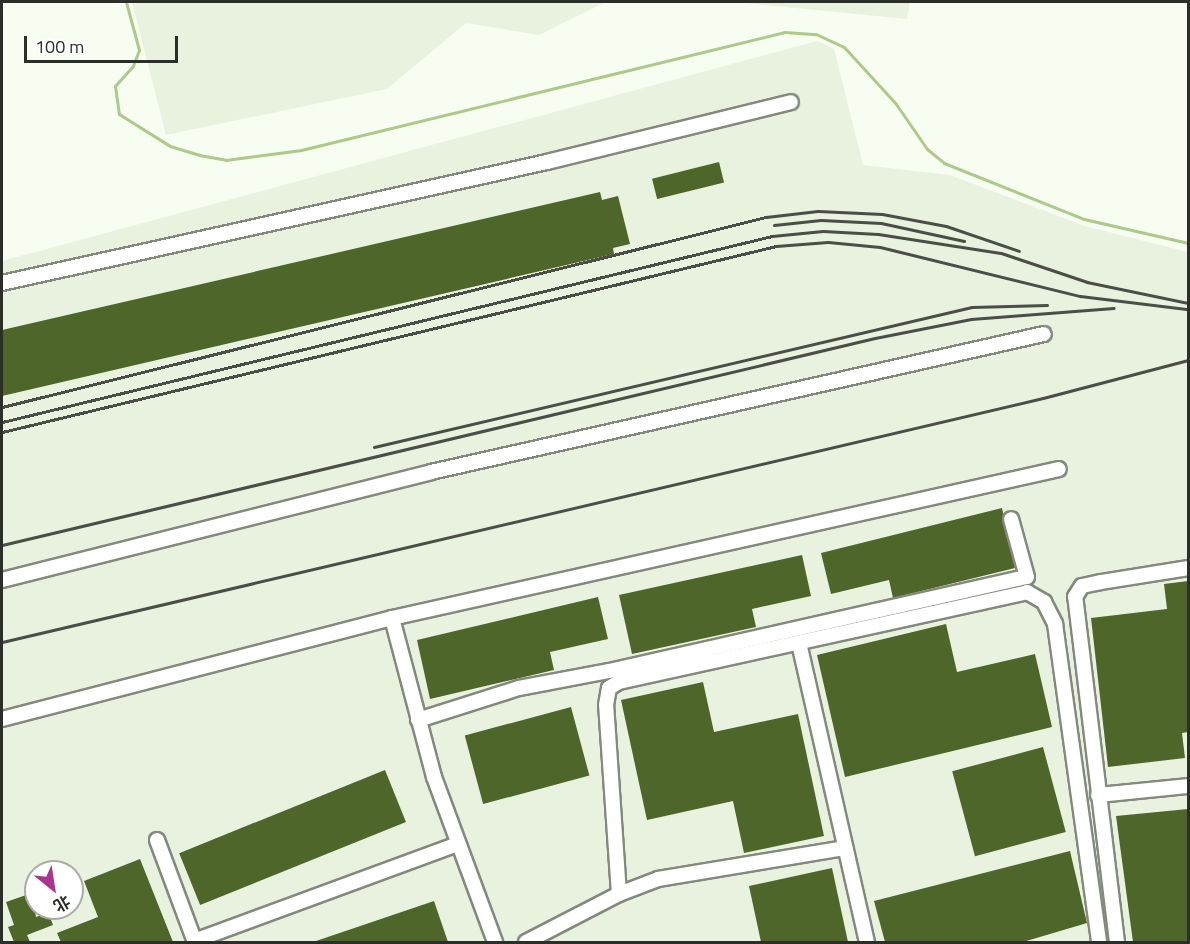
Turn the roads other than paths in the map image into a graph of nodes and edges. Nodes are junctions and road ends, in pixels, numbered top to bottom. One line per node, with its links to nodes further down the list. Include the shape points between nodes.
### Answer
1 (792, 102): 2 (street, via 547,162)
2 (2, 283)
3 (1044, 334): 7 (street, via 431,472)
4 (1059, 469): 8 (street)
5 (1011, 519): 11 (street, via 1027,577 519,688)
6 (1188, 568): 13 (street, via 1082,586 1075,597)
7 (2, 580)
8 (392, 618): 10 (street); 11 (street)
9 (799, 643): 16 (street); 17 (street, via 619,682 609,688 606,705); 22 (street, via 1027,592 1044,602 1055,624)
10 (2, 719)
11 (418, 720): 15 (street)
12 (1188, 786): 13 (street)
13 (1098, 795): 23 (street)
14 (157, 840): 18 (street)
15 (458, 844): 18 (street); 19 (street)
16 (845, 848): 17 (street, via 658,879); 21 (street)
17 (619, 894): 20 (street)
18 (195, 942)
19 (495, 942)
20 (526, 942)
21 (867, 942)
22 (1099, 942)
23 (1117, 942)

